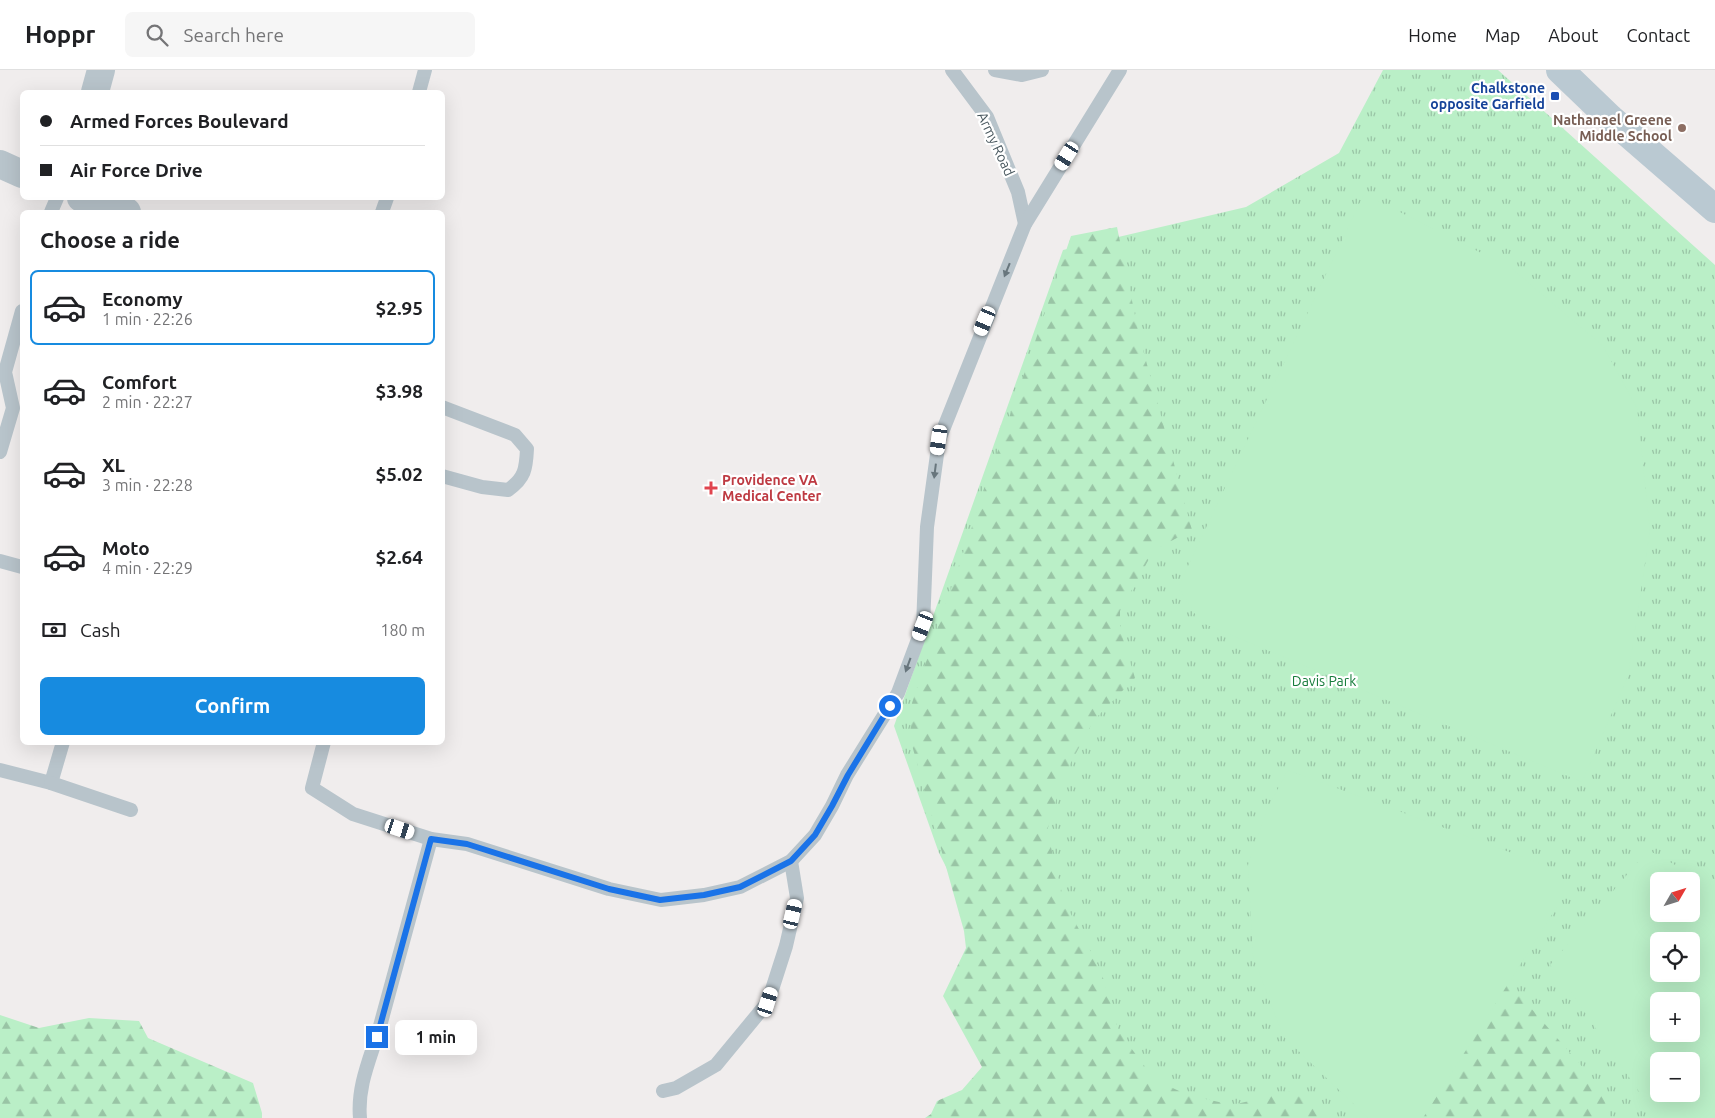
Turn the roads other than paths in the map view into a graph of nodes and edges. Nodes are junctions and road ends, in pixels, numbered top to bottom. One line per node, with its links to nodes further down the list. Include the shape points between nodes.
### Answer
1 (101, 70): 8 (street)
2 (425, 70): 9 (lane)
3 (952, 70): 15 (lane, Army Road, via 987,117 1018,192)
4 (995, 70): 5 (lane, via 1022,76)
5 (1042, 70)
6 (1120, 70): 15 (lane)
7 (1560, 70): 13 (main road)
8 (96, 90)
9 (420, 90)
10 (0, 164): 11 (street)
11 (20, 173)
12 (88, 200): 14 (street)
13 (1715, 209)
14 (120, 210)
15 (1025, 224): 28 (lane, one-way to 28, via 939,440 927,527 923,626 898,693 815,835)
16 (20, 318): 18 (lane, via 5,372 13,408)
17 (445, 408): 19 (lane, via 516,435 527,449 526,468 519,482 508,490)
18 (0, 452)
19 (445, 477)
20 (0, 561): 21 (lane)
21 (20, 566)
22 (62, 745): 25 (lane)
23 (323, 745): 27 (lane, via 312,788 353,814)
24 (0, 770): 25 (lane)
25 (51, 783): 26 (lane)
26 (131, 810)
27 (431, 839): 28 (lane, via 467,844 609,889 660,900 740,887); 30 (lane, via 377,1037 362,1078)
28 (791, 861): 29 (lane, via 797,898 768,1002 716,1065 676,1088)
29 (663, 1091)
30 (360, 1118)

